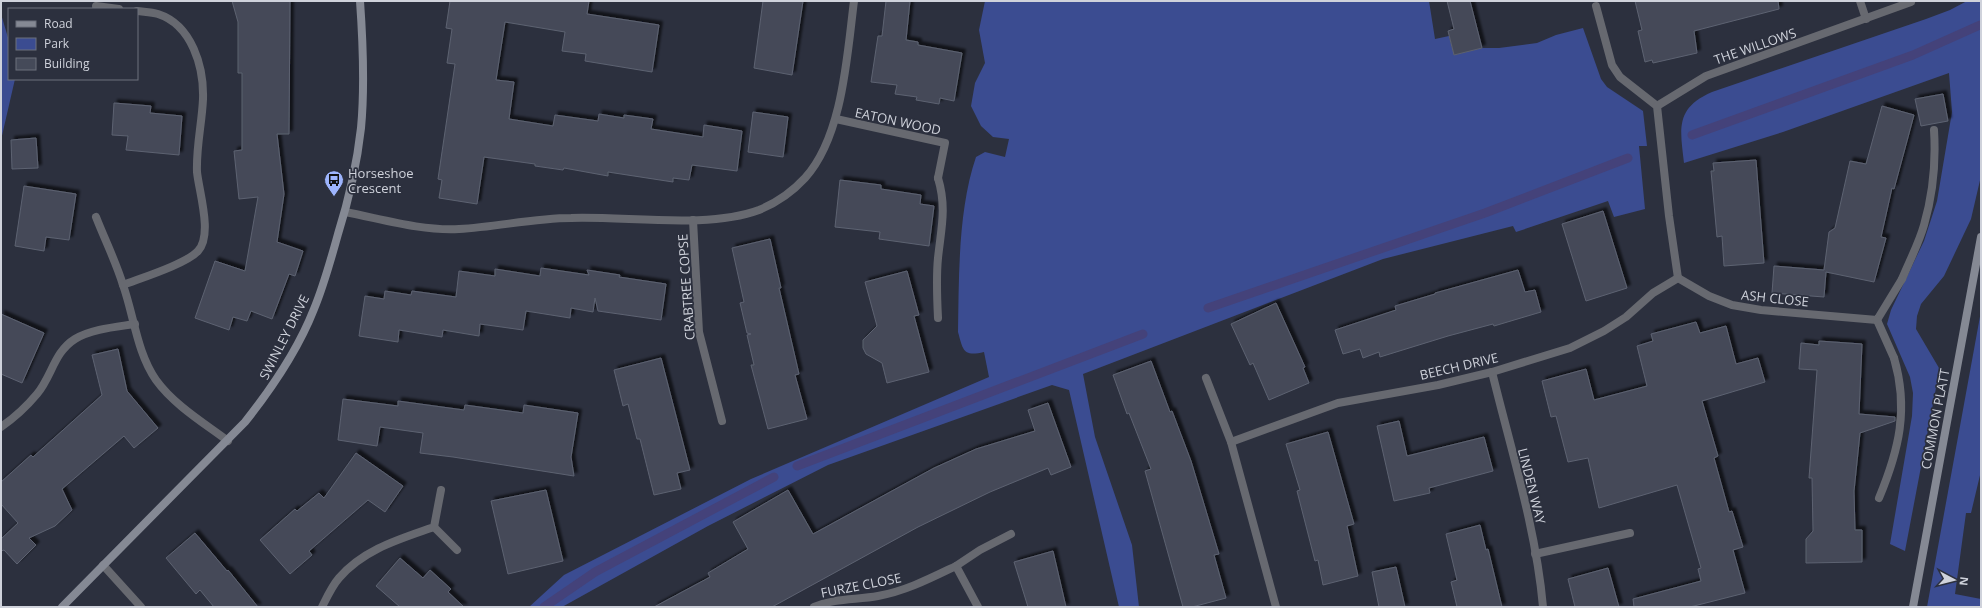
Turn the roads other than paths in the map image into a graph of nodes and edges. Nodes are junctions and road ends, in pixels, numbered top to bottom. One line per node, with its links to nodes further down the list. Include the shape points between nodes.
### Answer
1 (360, 1): 13 (street, SWINLEY DRIVE, via 364,56 361,127 356,168)
2 (854, 1): 11 (street)
3 (1860, 1): 9 (street)
4 (1911, 2): 9 (street, THE WILLOWS)
5 (96, 6): 7 (street)
6 (1596, 6): 10 (street, via 1608,53 1616,71 1634,90)
7 (111, 8)
8 (138, 11): 18 (street, via 157,14 173,22 186,35 197,59 203,100 197,172 204,226 202,244 197,252 171,266)
9 (1866, 19): 10 (street, THE WILLOWS, via 1706,76)
10 (1657, 106): 17 (street)
11 (836, 119): 15 (street, via 824,147 806,177 785,196 760,210 734,217); 19 (street, EATON WOOD, via 945,143 938,178 944,210 936,279)
12 (1934, 130): 20 (street, via 1934,172 1924,226 1902,280)
13 (345, 212): 15 (street, via 435,229 570,218); 26 (street, SWINLEY DRIVE, via 314,310 289,359 269,391)
14 (96, 217): 18 (street)
15 (693, 220): 24 (street, CRABTREE COPSE, via 699,332)
16 (1981, 237): 44 (street, COMMON PLATT)
17 (1678, 278): 20 (street, ASH CLOSE, via 1732,306); 22 (street, BEECH DRIVE, via 1653,293 1626,317 1585,341)
18 (123, 285): 21 (street)
19 (938, 318)
20 (1877, 320): 29 (street, via 1894,358 1900,380 1899,431 1890,471)
21 (135, 324): 25 (street, via 75,339 60,353 37,394); 26 (street, via 145,360 159,384 176,401)
22 (1492, 372): 27 (street, BEECH DRIVE, via 1438,385 1338,402); 34 (street, LINDEN WAY)
23 (1206, 378): 27 (street)
24 (722, 421)
25 (1, 427)
26 (228, 441): 35 (street, SWINLEY DRIVE)
27 (1231, 442): 42 (street)
28 (441, 490): 30 (street)
29 (1879, 498)
30 (434, 527): 33 (street); 39 (street, via 381,547 359,559 339,578)
31 (1630, 533): 34 (street)
32 (1011, 534): 36 (street, FURZE CLOSE)
33 (457, 550)
34 (1535, 554): 43 (street, LINDEN WAY)
35 (104, 565): 37 (street, SWINLEY DRIVE); 38 (street)
36 (956, 566): 40 (street, FURZE CLOSE, via 895,592 833,601); 41 (street)
37 (62, 607)
38 (142, 607)
39 (322, 607)
40 (814, 607)
41 (978, 607)
42 (1276, 607)
43 (1543, 607)
44 (1913, 607)

